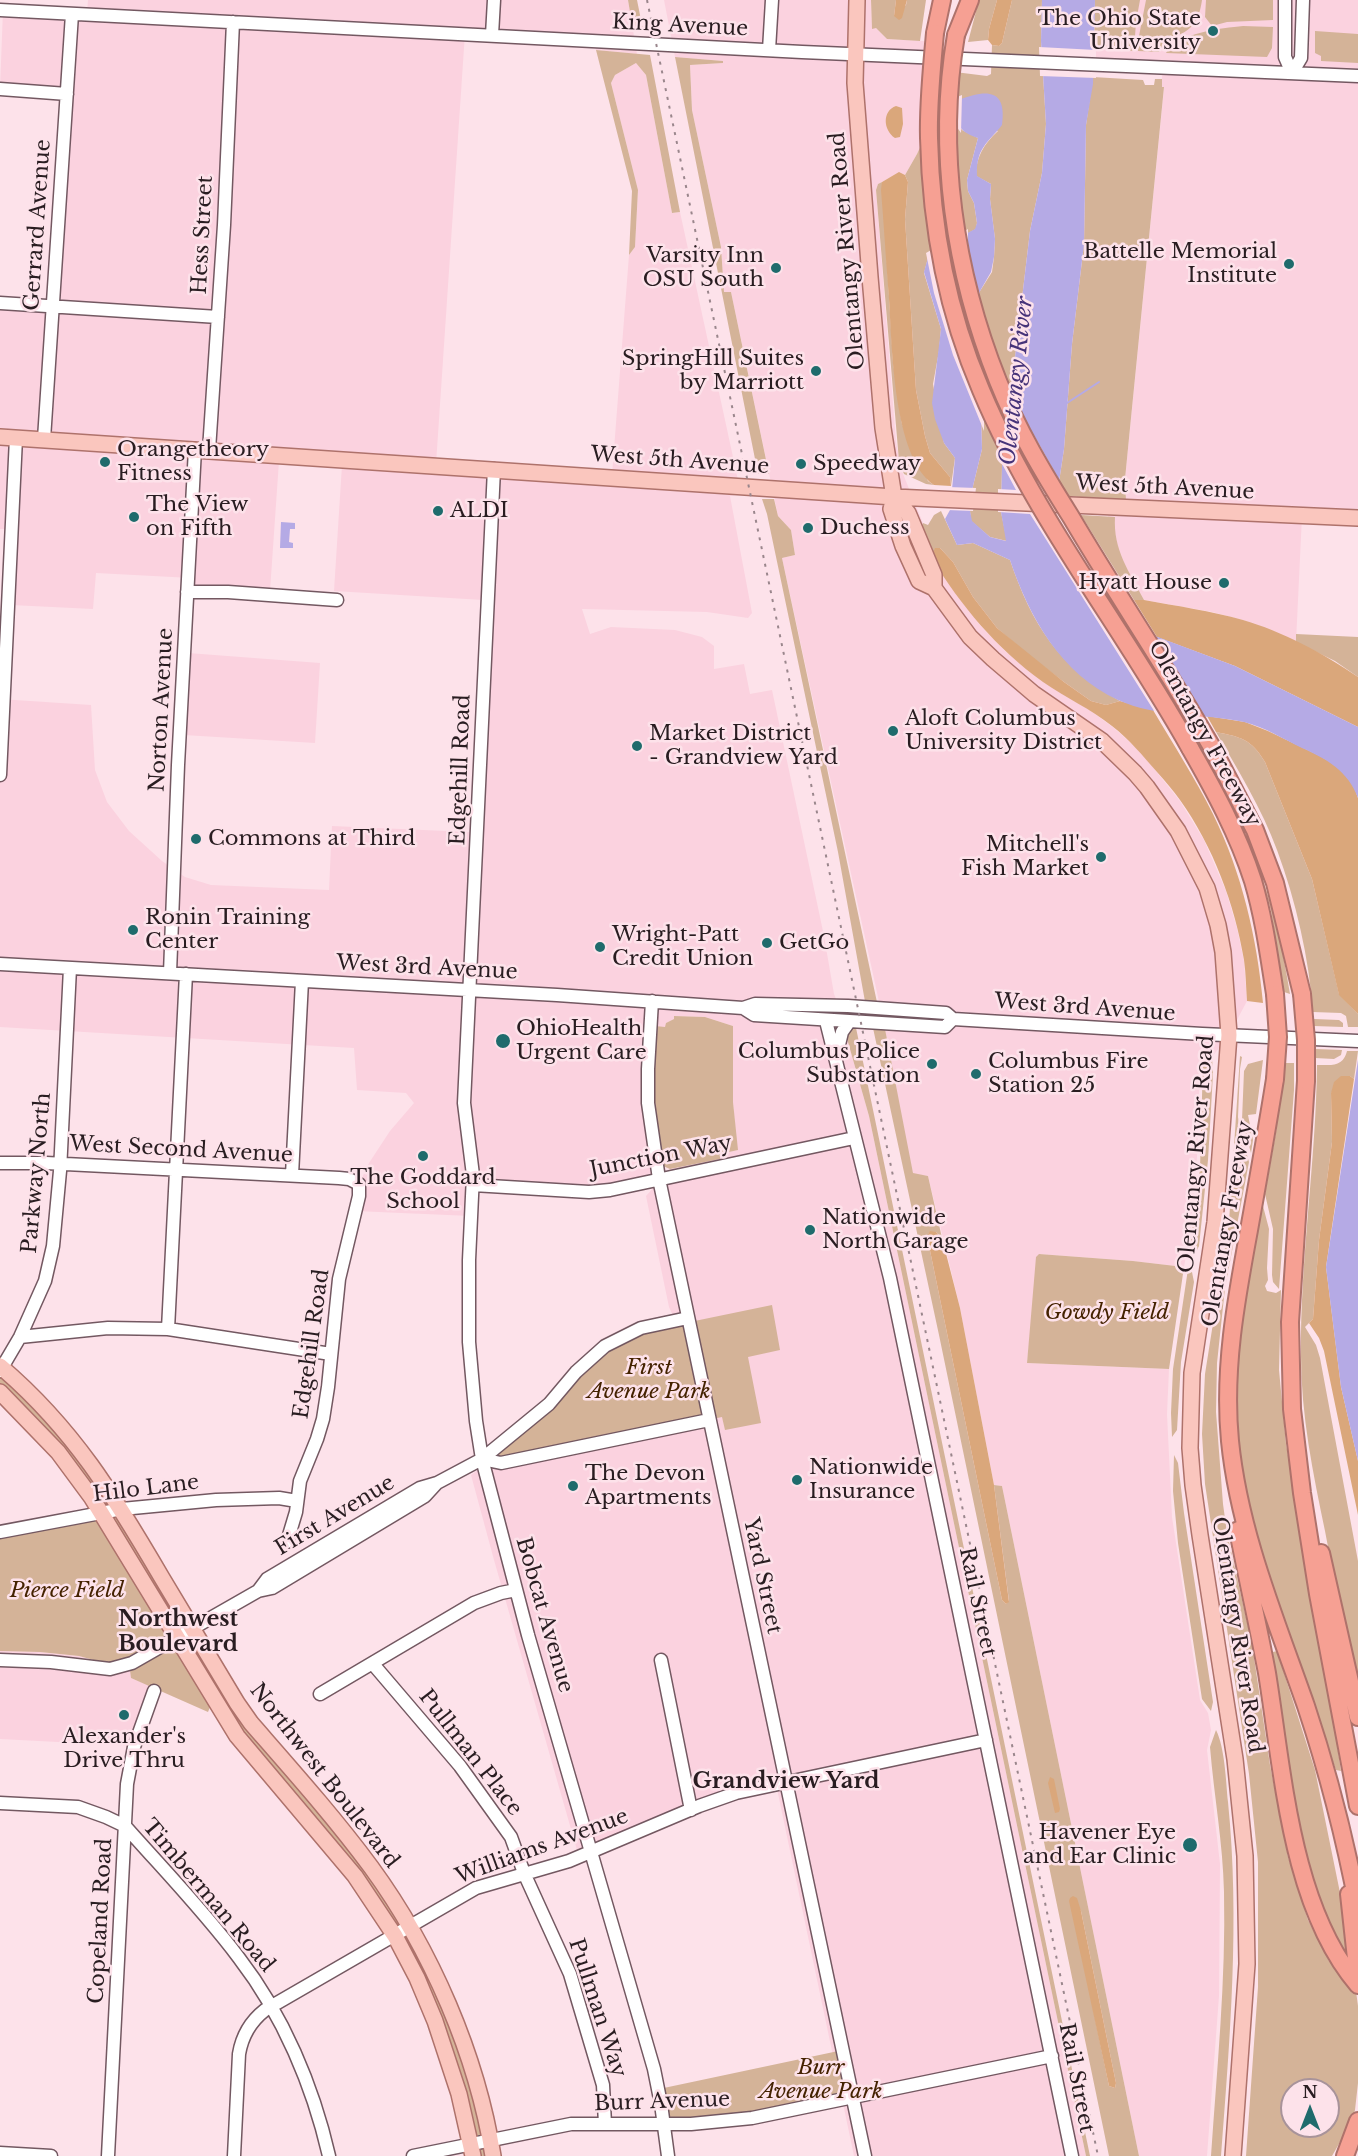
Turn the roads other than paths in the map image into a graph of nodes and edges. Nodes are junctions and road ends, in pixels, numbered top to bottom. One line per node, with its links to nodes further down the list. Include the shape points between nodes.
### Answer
1 (494, 0): 12 (street)
2 (772, 0): 14 (street)
3 (857, 0): 15 (main road, Olentangy River Road)
4 (942, 0): 64 (highway, Olentangy Freeway, bridge, via 935,33 929,137 943,267 958,328 981,391 1022,474 1161,696 1237,838 1266,933 1278,1037 1275,1079 1230,1348)
5 (961, 0): 13 (highway, Olentangy Freeway)
6 (970, 0): 13 (highway)
7 (1285, 0): 16 (street, via 1285,57)
8 (1303, 0): 16 (street, via 1301,58)
9 (0, 10): 10 (street, King Avenue)
10 (72, 14): 11 (street, King Avenue); 19 (street, Gerrard Avenue)
11 (233, 22): 12 (street, King Avenue); 22 (street, Hess Street)
12 (492, 35): 14 (street, King Avenue)
13 (956, 35): 66 (highway, Olentangy Freeway, bridge, via 948,111 952,198 977,323 999,383 1039,465 1177,686 1254,830 1275,883 1302,994 1306,1081 1290,1322 1292,1409)
14 (769, 50): 15 (street, King Avenue)
15 (854, 54): 16 (street, King Avenue); 28 (main road, Olentangy River Road, via 883,428)
16 (1292, 73): 17 (street, King Avenue)
17 (1358, 76)
18 (0, 89): 19 (street)
19 (67, 94): 21 (street, Gerrard Avenue)
20 (0, 303): 21 (street)
21 (52, 306): 22 (street); 25 (street, Gerrard Avenue)
22 (218, 317): 26 (street, Hess Street)
23 (0, 437): 24 (main road, West 5th Avenue)
24 (16, 438): 25 (main road, West 5th Avenue); 32 (street)
25 (44, 439): 26 (main road, West 5th Avenue)
26 (202, 450): 27 (main road, West 5th Avenue); 30 (street, Norton Avenue)
27 (494, 469): 28 (main road, West 5th Avenue); 38 (street, Edgehill Road)
28 (894, 497): 29 (main road, West 5th Avenue, bridge); 45 (main road, Olentangy River Road, via 891,509 919,581 934,588 970,637 993,660 1102,741 1135,772 1166,813 1207,888 1215,914 1225,964)
29 (1358, 518)
30 (187, 591): 31 (street); 35 (street, Norton Avenue)
31 (337, 600)
32 (0, 775)
33 (0, 964): 34 (street, West 3rd Avenue)
34 (70, 968): 35 (street, West 3rd Avenue); 51 (street, Parkway North)
35 (170, 974): 36 (street, West 3rd Avenue)
36 (186, 974): 37 (street, West 3rd Avenue); 52 (street)
37 (302, 981): 38 (street, West 3rd Avenue); 53 (street)
38 (471, 990): 39 (street, West 3rd Avenue); 48 (street, Edgehill Road)
39 (652, 1001): 40 (street, West 3rd Avenue); 54 (street, Yard Street, via 648,1102)
40 (743, 1008): 41 (street, West 3rd Avenue, via 788,1004); 43 (street, West 3rd Avenue, via 754,1015)
41 (912, 1011): 42 (street, West 3rd Avenue, via 946,1013); 43 (street, via 898,1014 836,1009)
42 (953, 1019): 44 (street, West 3rd Avenue, via 945,1027); 45 (street, West 3rd Avenue)
43 (826, 1021): 44 (street, West 3rd Avenue); 47 (street, Rail Street)
44 (849, 1022): 47 (street, Rail Street, via 842,1032)
45 (1229, 1035): 46 (street, West 3rd Avenue); 113 (main road, Olentangy River Road, via 1215,1222 1192,1373 1190,1448 1235,1759 1245,1856 1247,1964)
46 (1358, 1041)
47 (836, 1058): 49 (street, Rail Street)
48 (465, 1073): 56 (street, Bobcat Avenue)
49 (854, 1138): 54 (street, Junction Way); 81 (street, Rail Street, via 890,1278)
50 (0, 1163): 51 (street, West Second Avenue)
51 (60, 1163): 52 (street, West Second Avenue); 59 (street, Parkway North, via 50,1264)
52 (176, 1169): 53 (street, West Second Avenue); 58 (street)
53 (292, 1175): 55 (street, West Second Avenue, via 349,1179)
54 (658, 1179): 56 (street, Junction Way, via 589,1192); 57 (street, Yard Street)
55 (359, 1184): 60 (street, Edgehill Road, via 339,1279)
56 (473, 1185): 65 (street, Bobcat Avenue, via 469,1342)
57 (688, 1318): 63 (street, Yard Street); 65 (street, First Avenue, via 641,1328 605,1346 549,1404)
58 (168, 1329): 59 (street, via 108,1328); 60 (street)
59 (20, 1337): 61 (street, Parkway North)
60 (331, 1354): 67 (street, Edgehill Road, via 323,1419 300,1480)
61 (1, 1368): 68 (main road, Northwest Boulevard, via 69,1435)
62 (0, 1392): 69 (main road, Northwest Boulevard, via 58,1452)
63 (709, 1420): 65 (street, via 501,1463); 82 (street, Yard Street)
64 (1230, 1443): 86 (highway, Olentangy Freeway, via 1246,1526); 94 (highway, via 1236,1519 1300,1866 1330,1944)
65 (482, 1459): 72 (street, Bobcat Avenue); 73 (street, First Avenue, via 420,1488 267,1579 258,1591)
66 (1302, 1493): 80 (highway, via 1324,1562); 84 (highway, Olentangy Freeway)
67 (297, 1501): 68 (street, Hilo Lane, via 216,1500); 71 (street, Edgehill Road)
68 (122, 1509): 69 (street, Hilo Lane); 73 (main road, Northwest Boulevard)
69 (100, 1514): 70 (street, Hilo Lane); 74 (main road, Northwest Boulevard)
70 (0, 1532)
71 (288, 1542)
72 (516, 1590): 77 (street, via 474,1603); 88 (street, Bobcat Avenue)
73 (193, 1629): 74 (street, First Avenue); 91 (main road, Northwest Boulevard, via 251,1723 371,1867)
74 (177, 1638): 75 (street, First Avenue, via 132,1663 110,1669); 92 (main road, Northwest Boulevard, via 237,1736 355,1876)
75 (0, 1660)
76 (661, 1660): 85 (street)
77 (373, 1664): 79 (street); 89 (street, Pullman Place, via 498,1817)
78 (154, 1691): 87 (street, Copeland Road, via 134,1747)
79 (320, 1694)
80 (1358, 1717)
81 (986, 1740): 82 (street, Williams Avenue); 96 (street, Rail Street)
82 (786, 1782): 85 (street, Williams Avenue, via 736,1793); 97 (street, Yard Street)
83 (0, 1803): 87 (street, via 78,1807)
84 (1358, 1806)
85 (691, 1810): 88 (street, Williams Avenue)
86 (1341, 1824): 90 (highway, Olentangy Freeway); 93 (highway)
87 (125, 1826): 95 (street, Timberman Road, via 216,1929); 105 (street, Copeland Road)
88 (591, 1852): 89 (street, Williams Avenue); 100 (street, Bobcat Avenue, via 654,2069)
89 (524, 1873): 91 (street, Williams Avenue, via 476,1888); 99 (street, Pullman Way, via 570,1974 603,2085)
90 (1358, 1907)
91 (410, 1926): 92 (street, Williams Avenue); 101 (main road, Northwest Boulevard, via 458,2029)
92 (394, 1936): 95 (street, Williams Avenue); 102 (main road, Northwest Boulevard, via 435,2021 459,2094)
93 (1358, 1977)
94 (1358, 1985)
95 (271, 2007): 106 (street, Williams Avenue, via 254,2020 240,2048); 107 (street, Timberman Road, via 303,2071)
96 (1052, 2056): 97 (street, Burr Avenue); 112 (street, Rail Street)
97 (853, 2097): 100 (street, Burr Avenue, via 752,2118); 111 (street, Yard Street)
98 (1358, 2121): 114 (highway)
99 (605, 2124): 100 (street, Burr Avenue); 101 (street, Burr Avenue, via 571,2124)
100 (664, 2124): 110 (street, Bobcat Avenue)
101 (490, 2140): 102 (street, Burr Avenue); 109 (main road, Northwest Boulevard)
102 (472, 2151): 108 (street, Burr Avenue)
103 (0, 2153): 104 (street)
104 (51, 2156)
105 (108, 2156)
106 (234, 2156)
107 (329, 2156)
108 (413, 2156)
109 (493, 2156)
110 (668, 2156)
111 (865, 2156)
112 (1072, 2156)
113 (1233, 2156)
114 (1345, 2156)

